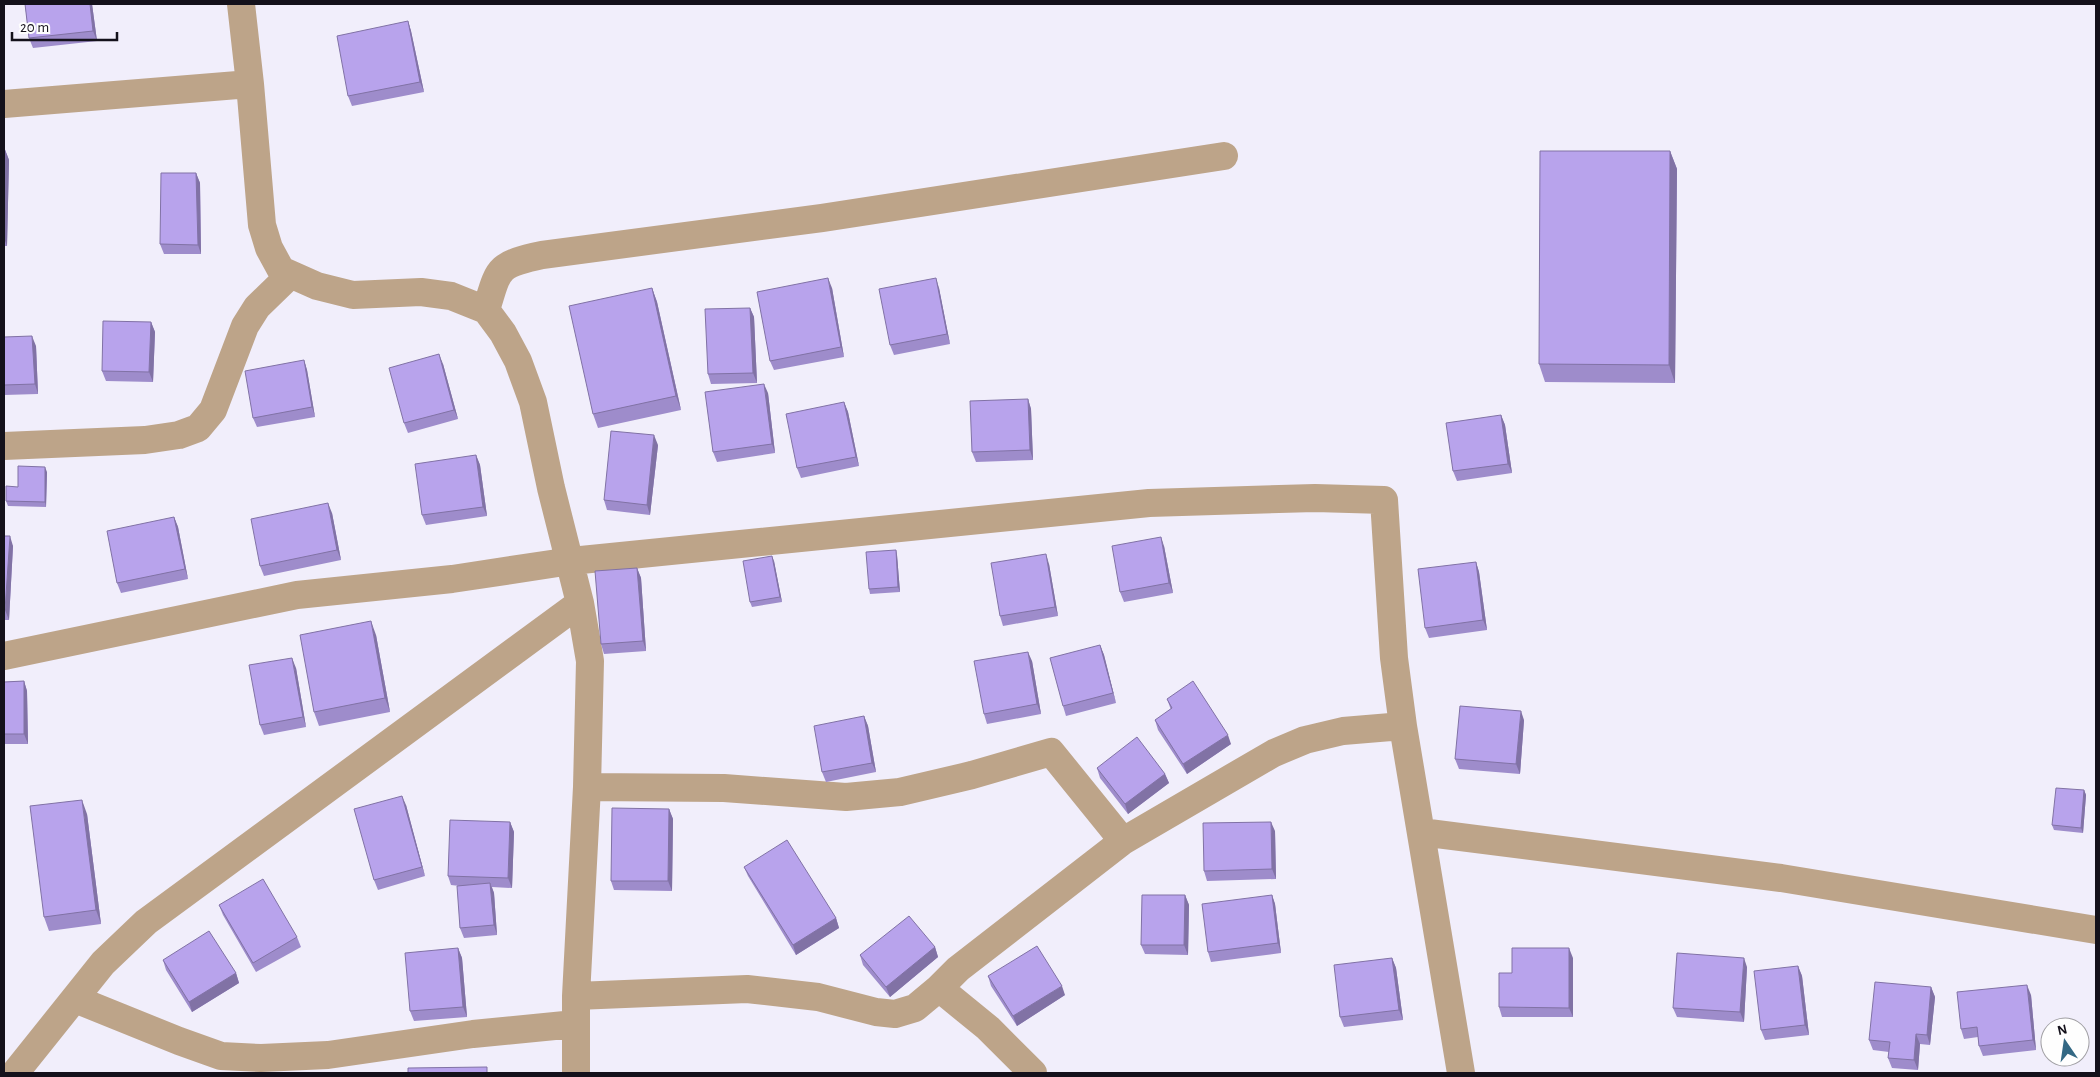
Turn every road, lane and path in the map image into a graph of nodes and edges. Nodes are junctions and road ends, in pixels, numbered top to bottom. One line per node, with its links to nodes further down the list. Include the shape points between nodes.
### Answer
1 (240, 4): 2 (street)
2 (250, 84): 3 (street); 5 (street, via 262,225 281,270)
3 (4, 104)
4 (1224, 156): 6 (street, via 822,218 532,257 513,261 498,273)
5 (290, 275): 6 (street, via 353,295 421,292 452,296); 7 (street, via 257,307 245,326 213,410 198,428 179,435 145,440)
6 (486, 310): 8 (street, via 518,361 533,402 551,488)
7 (4, 446)
8 (571, 560): 9 (street); 10 (street, via 452,579 297,595); 11 (street, via 1149,503 1315,498 1384,500 1394,658)
9 (580, 603): 12 (street, via 590,661); 18 (street, via 146,922 103,963)
10 (4, 656)
11 (1403, 726): 13 (street); 14 (street, via 1343,730 1305,740 1274,753)
12 (587, 788): 14 (street, via 724,788 846,797 900,792 1051,752); 17 (street)
13 (1421, 832): 15 (street, via 1781,878); 23 (street)
14 (1123, 841): 16 (street, via 958,969)
15 (2096, 930)
16 (939, 988): 17 (street, via 915,1008 895,1014 818,997 747,989); 22 (street, via 988,1028)
17 (576, 996): 19 (street)
18 (74, 999): 19 (street, via 221,1056 261,1058 328,1055 473,1034); 20 (street)
19 (575, 1024): 21 (street)
20 (15, 1073)
21 (576, 1073)
22 (1033, 1073)
23 (1462, 1073)

